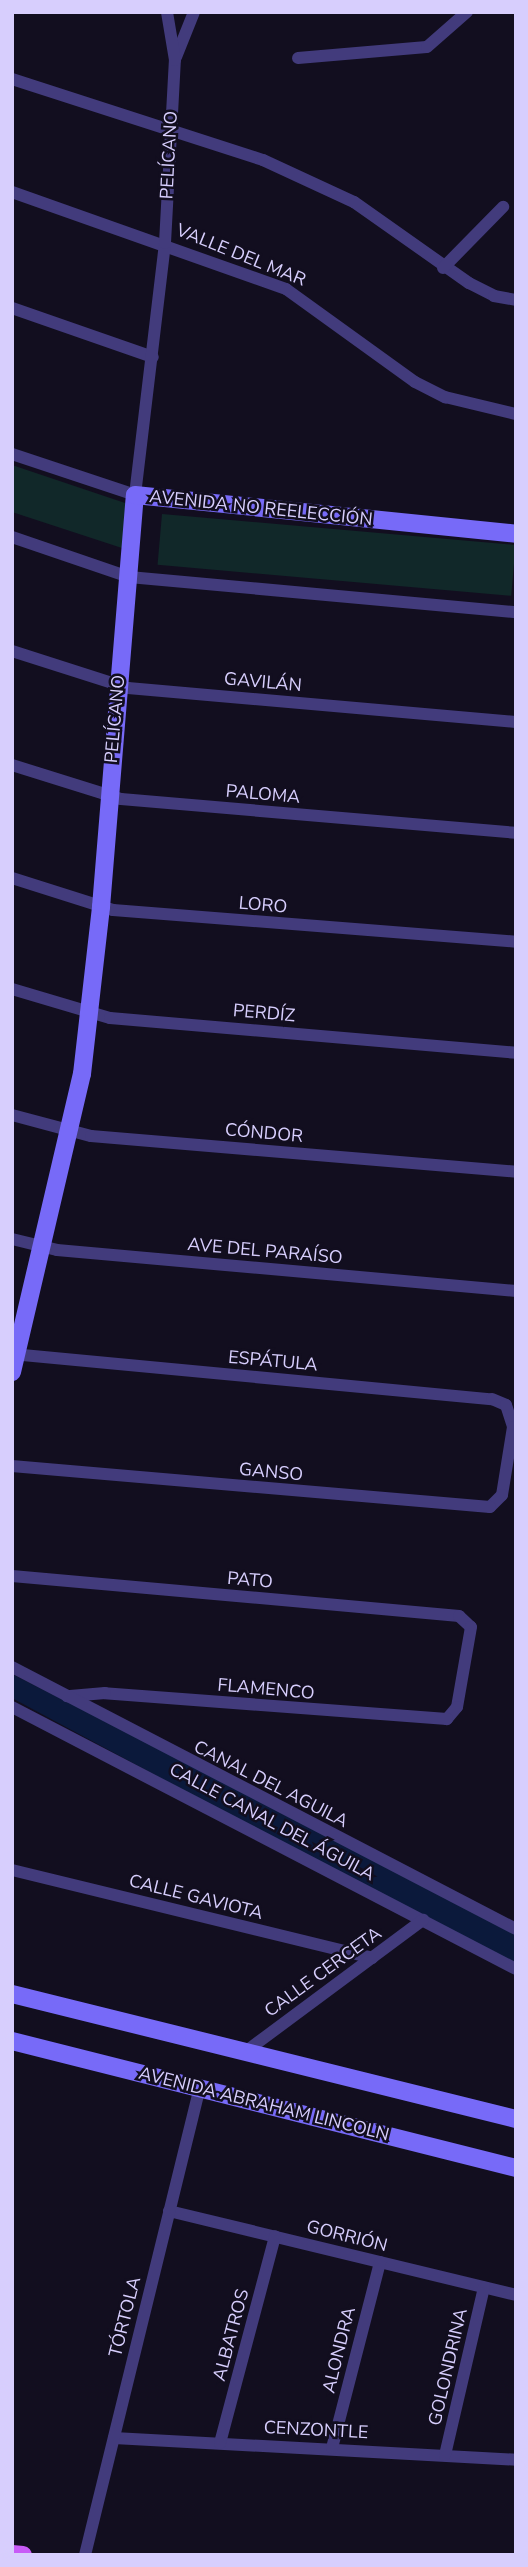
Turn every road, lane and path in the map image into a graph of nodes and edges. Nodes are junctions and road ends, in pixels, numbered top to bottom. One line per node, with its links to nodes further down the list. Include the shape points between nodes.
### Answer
1 (167, 12): 5 (street, PELÍCANO)
2 (193, 12): 5 (street, PELÍCANO)
3 (467, 12): 4 (street, via 427,47)
4 (298, 58)
5 (174, 60): 7 (street, PELÍCANO)
6 (12, 79): 7 (street)
7 (169, 132): 10 (street, PELÍCANO); 11 (street, via 263,160 354,202 403,232)
8 (12, 192): 10 (street, VALLE DEL MAR)
9 (503, 207): 11 (street)
10 (165, 243): 14 (street, PELÍCANO); 15 (street, VALLE DEL MAR, via 286,289 391,367 446,397)
11 (443, 268): 12 (street, via 494,296)
12 (516, 300)
13 (12, 308): 14 (street)
14 (153, 357): 17 (street, PELÍCANO)
15 (516, 414)
16 (12, 454): 17 (street, AVENIDA NO REELECCIÓN)
17 (135, 495): 18 (street, AVENIDA NO REELECCIÓN); 20 (street, PELÍCANO)
18 (516, 534)
19 (12, 537): 20 (street)
20 (129, 577): 21 (street); 23 (street, PELÍCANO)
21 (516, 612)
22 (12, 651): 23 (street, GAVILÁN)
23 (118, 686): 24 (street, GAVILÁN); 26 (street, PELÍCANO)
24 (516, 722)
25 (12, 765): 26 (street, PALOMA)
26 (108, 797): 27 (street, PALOMA); 29 (street, PELÍCANO)
27 (516, 834)
28 (12, 878): 29 (street, LORO)
29 (101, 907): 30 (street, LORO); 32 (street, PELÍCANO)
30 (516, 943)
31 (12, 989): 32 (street, PERDÍZ)
32 (89, 1014): 33 (street, PERDÍZ); 35 (street, PELÍCANO)
33 (516, 1053)
34 (12, 1115): 35 (street, CÓNDOR)
35 (70, 1133): 36 (street, CÓNDOR); 38 (street, PELÍCANO)
36 (516, 1172)
37 (12, 1239): 38 (street, AVE DEL PARAÍSO)
38 (44, 1248): 39 (street, AVE DEL PARAÍSO); 40 (street, PELÍCANO)
39 (516, 1291)
40 (14, 1360): 42 (street, ESPÁTULA, via 492,1399 506,1405 513,1427)
41 (12, 1466): 42 (street, GANSO, via 468,1507 498,1503)
42 (507, 1476)
43 (12, 1576): 47 (street, PATO, via 459,1616 468,1620 471,1635)
44 (12, 1667): 45 (street, CANAL DEL AGUILA)
45 (67, 1696): 47 (street, FLAMENCO, via 105,1693 438,1720 447,1719); 50 (street, CANAL DEL AGUILA)
46 (12, 1707): 49 (street, CALLE CANAL DEL ÁGUILA)
47 (457, 1707)
48 (12, 1870): 51 (street, CALLE GAVIOTA)
49 (422, 1920): 51 (street, CALLE CERCETA); 52 (street, CALLE CANAL DEL ÁGUILA)
50 (516, 1929)
51 (372, 1958): 55 (street, CALLE CERCETA)
52 (516, 1969)
53 (12, 1994): 55 (street)
54 (12, 2041): 56 (street, AVENIDA ABRAHAM LINCOLN)
55 (244, 2052): 57 (street)
56 (200, 2087): 58 (street, AVENIDA ABRAHAM LINCOLN); 59 (street, TÓRTOLA)
57 (516, 2119)
58 (516, 2168)
59 (169, 2211): 60 (street, GORRIÓN); 64 (street, TÓRTOLA)
60 (275, 2236): 61 (street, GORRIÓN); 65 (street, ALBATROS)
61 (380, 2262): 62 (street, GORRIÓN); 66 (street, ALONDRA)
62 (484, 2287): 63 (street, GORRIÓN); 67 (street, GOLONDRINA)
63 (516, 2295)
64 (114, 2438): 65 (street, CENZONTLE); 71 (street, TÓRTOLA)
65 (220, 2443): 66 (street, CENZONTLE)
66 (332, 2448): 67 (street, CENZONTLE)
67 (446, 2455): 68 (street, CENZONTLE)
68 (516, 2459)
69 (12, 2554): 70 (main road)
70 (23, 2555)
71 (85, 2555)

